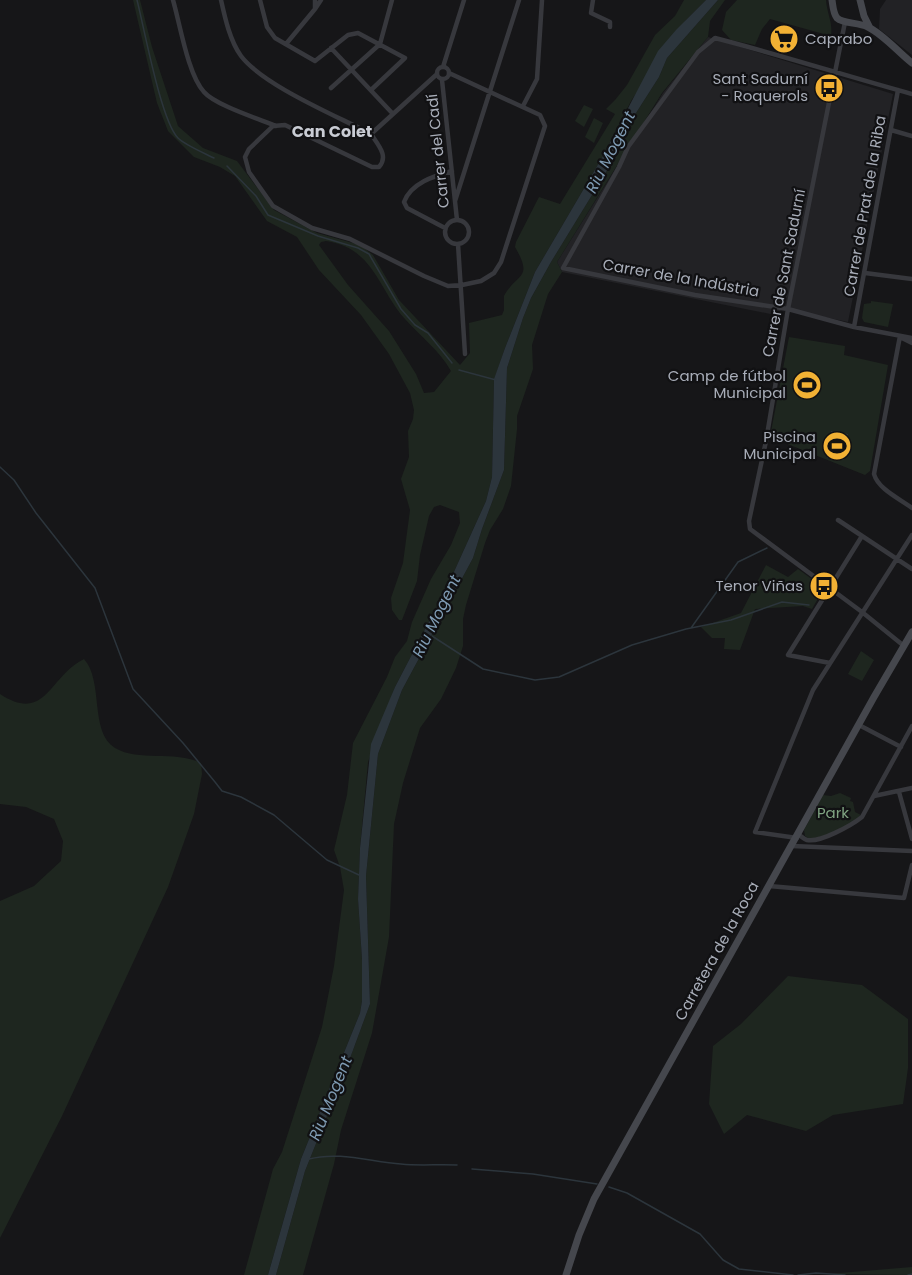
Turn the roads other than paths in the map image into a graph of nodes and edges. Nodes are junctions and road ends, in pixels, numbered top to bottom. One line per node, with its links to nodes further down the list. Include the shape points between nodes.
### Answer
1 (173, 0): 34 (street, via 195,78 205,94)
2 (221, 0): 36 (street, via 241,56 263,77)
3 (260, 0): 17 (street, via 267,27)
4 (315, 0): 13 (street)
5 (321, 0): 13 (street)
6 (392, 0): 18 (street)
7 (464, 0): 21 (street)
8 (519, 0): 30 (street)
9 (542, 0): 32 (street, via 537,79)
10 (593, 0): 15 (street, via 591,12 610,22)
11 (834, 2): 14 (street, via 837,18)
12 (863, 4): 14 (street, via 858,18); 16 (street)
13 (315, 9): 17 (street)
14 (849, 22): 16 (street); 24 (street, Carrer de Sant Sadurní)
15 (610, 27)
16 (870, 28): 20 (street)
17 (286, 44): 19 (street, via 315,61)
18 (380, 44): 19 (street, via 358,33 348,35); 22 (street); 28 (street, via 405,58)
19 (331, 48): 22 (street)
20 (912, 63)
21 (443, 67): 23 (street); 25 (street, via 437,69)
22 (352, 69): 27 (street); 28 (street)
23 (449, 73): 26 (street); 30 (street)
24 (835, 73): 29 (street); 46 (street, Carrer de Sant Sadurní); 46 (street, Carrer de la Indústria, via 715,38 698,51 628,147 562,268 694,295)
25 (436, 75): 26 (street); 33 (street)
26 (442, 80): 38 (street, Carrer del Cadí)
27 (331, 88)
28 (371, 90): 33 (street)
29 (898, 90): 31 (street); 35 (street, Carrer de Prat de la Riba)
30 (491, 92): 32 (street); 39 (street)
31 (912, 94)
32 (523, 106): 45 (street, via 540,115 545,126 501,262 494,273 481,281)
33 (393, 114): 36 (street)
34 (276, 126): 36 (street, via 285,125 379,167 384,156); 45 (street, via 245,157 249,172 273,206 312,228 350,239 424,276 448,286)
35 (891, 130): 37 (street); 43 (street, Carrer de Prat de la Riba)
36 (371, 134)
37 (912, 136)
38 (452, 171): 39 (street, Carrer del Cadí); 41 (street, via 420,183 404,202 407,208)
39 (455, 201): 40 (street, Carrer del Cadí)
40 (457, 220): 41 (street); 42 (street, via 467,225 470,234)
41 (445, 228): 42 (street, via 449,241)
42 (458, 244): 45 (street)
43 (865, 273): 44 (street); 47 (street, Carrer de Prat de la Riba)
44 (912, 279)
45 (462, 285): 51 (street)
46 (788, 309): 47 (street, Carrer de la Indústria); 58 (street, Carrer de Sant Sadurní, via 750,529)
47 (854, 327): 48 (street, Carrer de la Indústria)
48 (900, 336): 49 (street, Carrer de la Indústria); 50 (street, Carrer de la Indústria); 52 (street, via 874,474 876,480)
49 (912, 338)
50 (912, 342)
51 (465, 354)
52 (912, 508)
53 (838, 520): 55 (street)
54 (912, 535): 56 (street)
55 (862, 536): 56 (street); 58 (street)
56 (897, 559): 57 (street); 59 (street)
57 (912, 569)
58 (830, 588): 59 (street); 63 (street, via 788,655)
59 (862, 612): 61 (street); 63 (street)
60 (912, 632): 61 (street, Carretera de la Roca)
61 (904, 646): 62 (street); 64 (street, Carretera de la Roca)
62 (912, 650)
63 (830, 663): 70 (street, via 813,690 755,832)
64 (859, 725): 66 (street); 70 (street, Carretera de la Roca)
65 (912, 726): 66 (street)
66 (901, 747): 69 (street)
67 (912, 788): 68 (street)
68 (899, 792): 69 (street); 72 (street)
69 (874, 796): 71 (street, via 854,824)
70 (798, 836): 71 (street, via 807,840); 73 (street, Carretera de la Roca)
71 (821, 838): 74 (street)
72 (912, 838)
73 (792, 846): 74 (street); 77 (street, Carretera de la Roca)
74 (822, 847): 75 (street)
75 (912, 851)
76 (912, 865): 77 (street, via 904,898)
77 (769, 886): 78 (street, Carretera de la Roca, via 594,1199)
78 (566, 1275)

